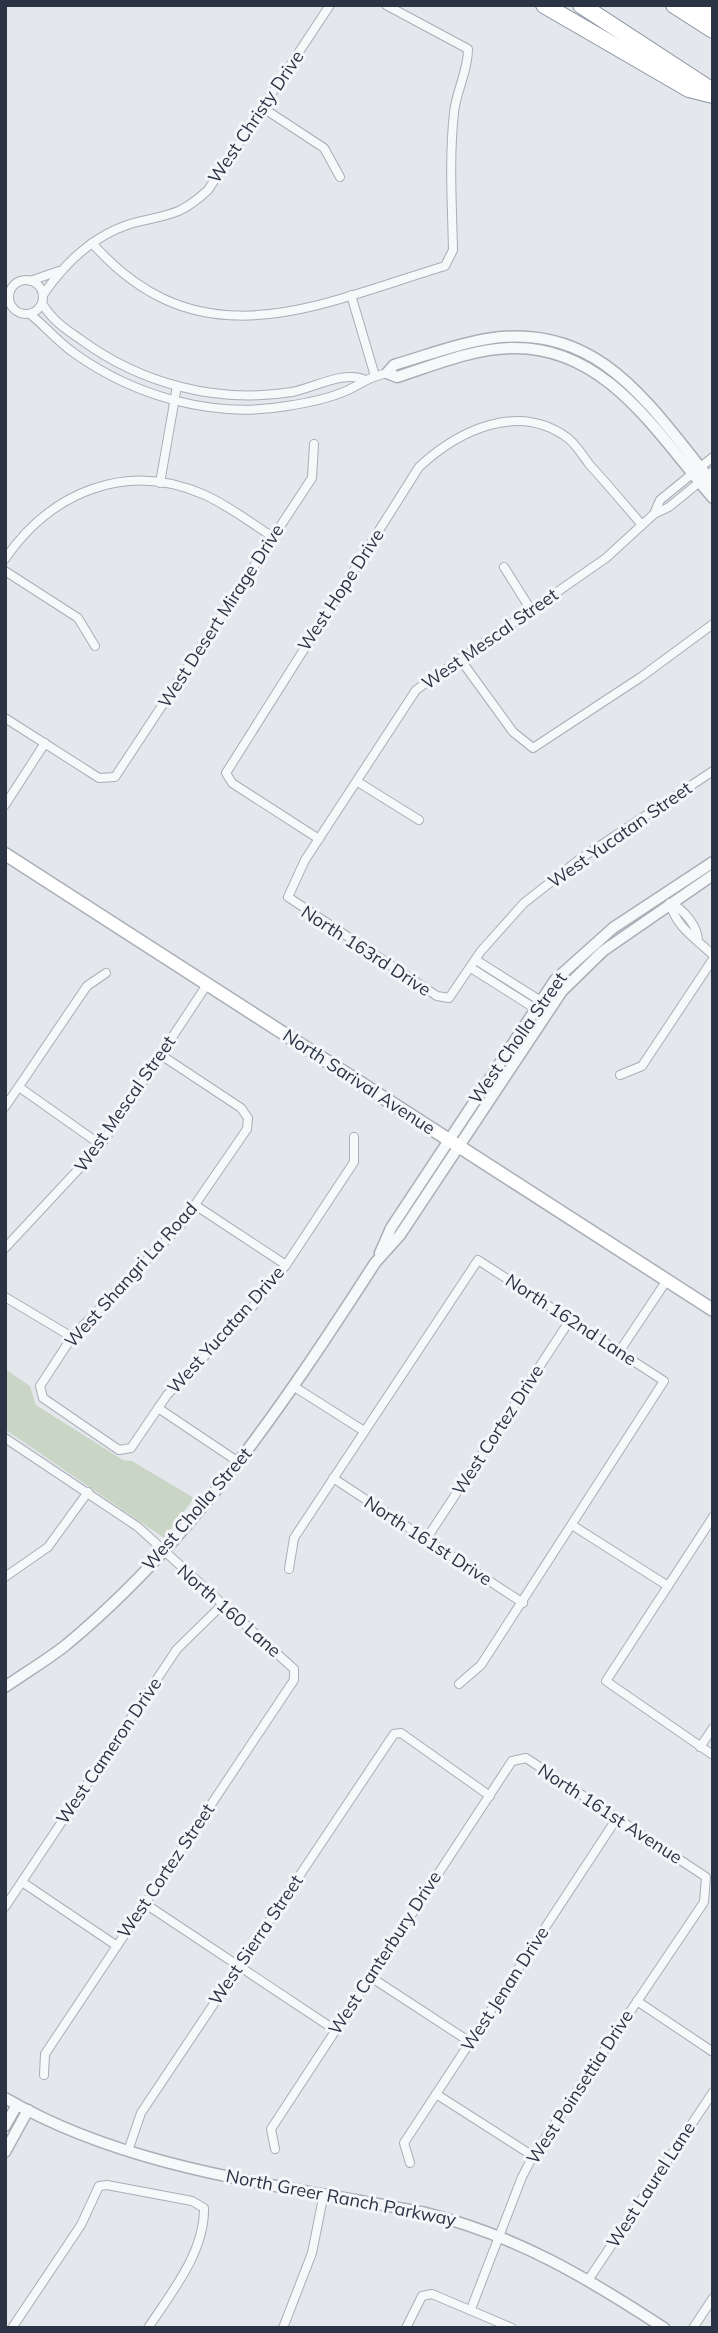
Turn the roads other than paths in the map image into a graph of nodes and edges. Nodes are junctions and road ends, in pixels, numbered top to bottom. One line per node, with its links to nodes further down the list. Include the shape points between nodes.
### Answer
1 (330, 5): 10 (street, West Christy Drive)
2 (386, 5): 15 (street, via 468,49 451,140 453,250 445,266)
3 (544, 5): 9 (highway, via 689,89)
4 (581, 5): 9 (highway)
5 (674, 5): 8 (highway)
6 (698, 5): 7 (highway)
7 (713, 16)
8 (713, 30)
9 (713, 93)
10 (263, 108): 11 (street, via 324,148); 12 (street, West Christy Drive, via 221,172 193,204 109,232)
11 (340, 177)
12 (92, 243): 13 (street, West Christy Drive); 15 (street, via 149,293 208,313 238,318 273,316)
13 (60, 271): 14 (street); 16 (street)
14 (30, 281): 16 (street, via 40,287); 17 (street, via 14,285 9,295 14,310)
15 (351, 295): 19 (street)
16 (42, 299): 17 (street); 21 (street, via 57,322 96,351 138,373)
17 (30, 314): 22 (street, via 91,365 137,388)
18 (387, 373): 19 (street); 25 (street, via 397,377 493,350 556,354 618,387)
19 (375, 376): 20 (street)
20 (363, 379): 21 (street, via 353,375 267,395 212,394); 22 (street, via 354,387 305,402 259,410 213,408)
21 (177, 386): 22 (street)
22 (174, 399): 26 (street)
23 (314, 444): 29 (street, West Desert Mirage Drive, via 312,478)
24 (713, 457): 25 (street, West Mescal Street)
25 (704, 475): 27 (street); 28 (street, West Mescal Street, via 660,500)
26 (160, 483): 29 (street, via 204,495); 30 (street, via 90,487 37,520)
27 (713, 498)
28 (642, 525): 33 (street, West Mescal Street, via 606,558); 43 (street, West Hope Drive, via 569,440 541,424 476,427 443,445 419,467 226,773 232,783)
29 (273, 537): 38 (street, West Desert Mirage Drive, via 115,777 99,778)
30 (5, 559)
31 (504, 567): 33 (street)
32 (5, 571): 35 (street, via 78,618)
33 (531, 610): 36 (street, West Mescal Street)
34 (713, 624): 36 (street, via 533,748 513,732)
35 (95, 646)
36 (460, 659): 40 (street, West Mescal Street, via 416,690)
37 (5, 718): 38 (street)
38 (45, 743): 41 (street)
39 (713, 771): 50 (street, West Yucatan Street, via 580,859 514,912)
40 (358, 782): 42 (street); 43 (street, West Mescal Street)
41 (5, 805)
42 (419, 820)
43 (319, 839): 47 (street, West Mescal Street)
44 (5, 855): 53 (main road, North Sarival Avenue)
45 (713, 862): 48 (street, West Cholla Street)
46 (713, 875): 48 (street, West Cholla Street)
47 (288, 897): 54 (street, North 163rd Drive, via 436,996)
48 (668, 899): 49 (street, via 679,907); 55 (street, West Cholla Street, via 591,960)
49 (713, 957): 57 (street, via 642,1066)
50 (476, 960): 51 (street, West Yucatan Street); 55 (street)
51 (471, 968): 54 (street, West Yucatan Street); 55 (street)
52 (106, 973): 58 (street, via 87,986)
53 (208, 983): 56 (street, West Mescal Street); 61 (main road, North Sarival Avenue)
54 (449, 998)
55 (543, 1008): 61 (street, West Cholla Street)
56 (161, 1055): 62 (street, West Mescal Street); 63 (street, West Shangri La Road, via 241,1108 248,1118 247,1129)
57 (620, 1075)
58 (19, 1087): 59 (street); 62 (street)
59 (5, 1107)
60 (354, 1138): 65 (street, West Yucatan Drive, via 354,1162)
61 (454, 1143): 66 (main road, North Sarival Avenue); 72 (street, West Cholla Street, via 391,1228 375,1263)
62 (101, 1144): 64 (street, West Mescal Street)
63 (195, 1205): 65 (street); 70 (street, West Shangri La Road)
64 (5, 1248)
65 (286, 1265): 73 (street, West Yucatan Drive)
66 (667, 1280): 68 (main road, North Sarival Avenue); 71 (street)
67 (5, 1297): 70 (street)
68 (713, 1310)
69 (570, 1320): 71 (street, North 162nd Lane); 74 (street, North 162nd Lane, via 478,1260); 82 (street, West Cortez Drive)
70 (72, 1337): 76 (street, West Shangri La Road, via 40,1386 43,1398 119,1450)
71 (620, 1352): 81 (street, North 162nd Lane, via 664,1381)
72 (293, 1386): 74 (street); 77 (street, West Cholla Street)
73 (158, 1408): 76 (street, West Yucatan Drive); 77 (street)
74 (364, 1431): 78 (street)
75 (5, 1438): 79 (street)
76 (131, 1448)
77 (240, 1463): 83 (street, West Cholla Street)
78 (333, 1478): 82 (street, North 161st Drive); 84 (street, via 293,1538)
79 (88, 1492): 83 (street, via 138,1527); 85 (street, via 48,1548)
80 (713, 1517): 86 (street)
81 (572, 1525): 86 (street); 87 (street)
82 (425, 1541): 87 (street, North 161st Drive)
83 (164, 1553): 88 (street, North 160 Lane); 91 (street, West Cholla Street, via 66,1645)
84 (289, 1569)
85 (5, 1577)
86 (668, 1586): 93 (street, via 606,1681)
87 (523, 1603): 90 (street, via 481,1665)
88 (223, 1604): 89 (street, North 160 Lane); 99 (street, West Cameron Drive, via 177,1649)
89 (294, 1670): 100 (street, West Cortez Street, via 294,1680)
90 (459, 1684)
91 (5, 1687)
92 (713, 1728): 93 (street)
93 (700, 1747): 94 (street)
94 (713, 1755)
95 (512, 1761): 96 (street, West Canterbury Drive); 97 (street, North 161st Avenue, via 526,1758)
96 (489, 1796): 103 (street, West Sierra Street, via 401,1733 394,1734); 104 (street, West Canterbury Drive)
97 (617, 1818): 98 (street, North 161st Avenue); 107 (street, West Jenan Drive)
98 (706, 1877): 105 (street, West Poinsettia Drive, via 704,1902)
99 (22, 1882): 101 (street, West Cameron Drive); 102 (street)
100 (144, 1903): 102 (street, West Cortez Street); 103 (street)
101 (5, 1907)
102 (117, 1946): 109 (street, West Cortez Street, via 45,2054)
103 (239, 1965): 106 (street); 116 (street, West Sierra Street, via 141,2113)
104 (369, 1976): 106 (street, West Canterbury Drive); 107 (street)
105 (637, 2001): 108 (street); 118 (street, West Poinsettia Drive)
106 (335, 2030): 115 (street, West Canterbury Drive, via 271,2129)
107 (470, 2042): 111 (street, West Jenan Drive)
108 (713, 2052)
109 (44, 2075)
110 (713, 2092): 122 (street, West Laurel Lane)
111 (436, 2094): 118 (street); 119 (street, West Jenan Drive, via 404,2143)
112 (5, 2098): 113 (street, North Greer Ranch Parkway)
113 (22, 2107): 114 (street); 116 (street, North Greer Ranch Parkway); 117 (street)
114 (5, 2126)
115 (275, 2150)
116 (128, 2151): 120 (street, North Greer Ranch Parkway)
117 (5, 2152)
118 (533, 2156): 121 (street, West Poinsettia Drive)
119 (410, 2163)
120 (324, 2193): 121 (street, North Greer Ranch Parkway, via 426,2213); 127 (street, via 312,2253)
121 (499, 2235): 122 (street, North Greer Ranch Parkway); 124 (street, West Poinsettia Drive)
122 (589, 2279): 130 (street, North Greer Ranch Parkway)
123 (713, 2298): 131 (street)
124 (471, 2309): 128 (street, via 432,2294 422,2296); 129 (street)
125 (12, 2328): 126 (street, via 81,2225 99,2186 107,2185 192,2201 204,2208 204,2220 181,2280)
126 (148, 2328)
127 (283, 2328)
128 (406, 2328)
129 (512, 2328)
130 (663, 2328)
131 (693, 2328)

